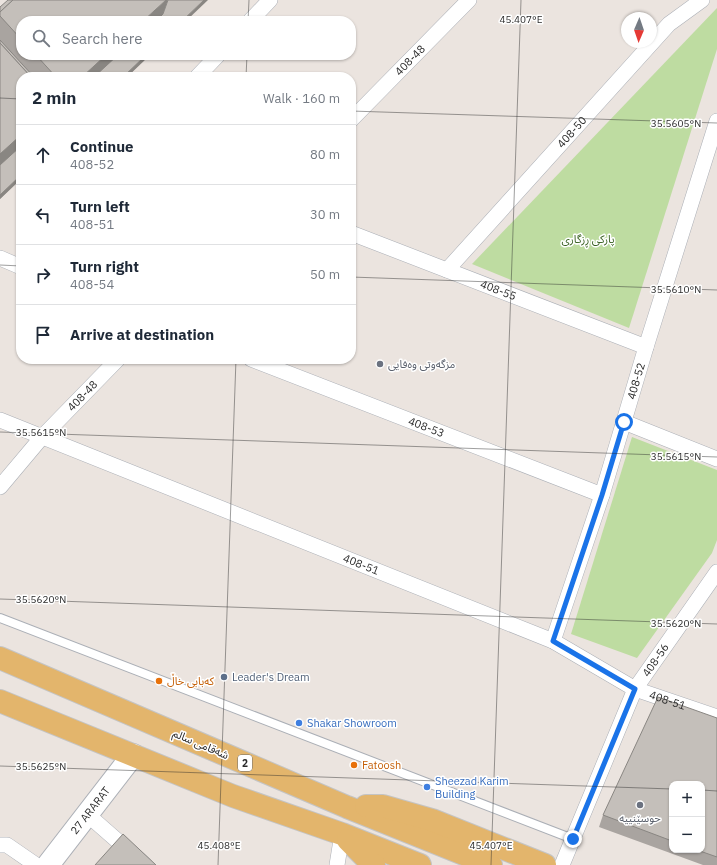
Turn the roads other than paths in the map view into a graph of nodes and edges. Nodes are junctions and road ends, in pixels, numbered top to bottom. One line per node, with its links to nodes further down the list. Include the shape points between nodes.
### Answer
1 (270, 0): 4 (street)
2 (469, 0): 7 (street, 408-48)
3 (702, 0): 12 (street, 408-50, via 669,24)
4 (255, 16)
5 (213, 60): 6 (street)
6 (202, 72)
7 (356, 115)
8 (717, 121): 13 (street, 408-52)
9 (356, 235): 12 (street, 408-55)
10 (0, 258): 11 (street)
11 (16, 264)
12 (447, 270): 13 (street, 408-55)
13 (646, 347): 17 (street, 408-52)
14 (113, 364): 18 (street, 408-48)
15 (264, 364): 21 (street, 408-53)
16 (0, 420): 18 (street, 408-51)
17 (624, 422): 19 (street); 21 (street, 408-52)
18 (42, 438): 20 (street, 408-48); 24 (street, 408-51)
19 (717, 459)
20 (0, 487)
21 (602, 495): 24 (street, 408-52)
22 (717, 572): 26 (street, 408-56)
23 (0, 618): 33 (lane)
24 (553, 641): 26 (street, 408-51)
25 (0, 658): 30 (main road, شەقامی سالم / 2)
26 (635, 689): 28 (street, 408-51); 33 (street, 408-56)
27 (0, 701): 29 (main road)
28 (717, 717)
29 (133, 755): 31 (street, 27 ARARAT); 32 (main road, via 233,796)
30 (347, 806): 41 (main road, شەقامی سالم / 2); 42 (main road, via 383,806 432,820)
31 (88, 815): 36 (street, 27 ARARAT); 37 (street)
32 (342, 834): 38 (street); 39 (main road); 40 (main road)
33 (573, 839): 43 (street, 408-56)
34 (0, 846): 35 (street, via 7,845)
35 (36, 865)
36 (48, 865)
37 (145, 865)
38 (337, 865)
39 (374, 865)
40 (420, 865)
41 (491, 865)
42 (545, 865)
43 (562, 865)

